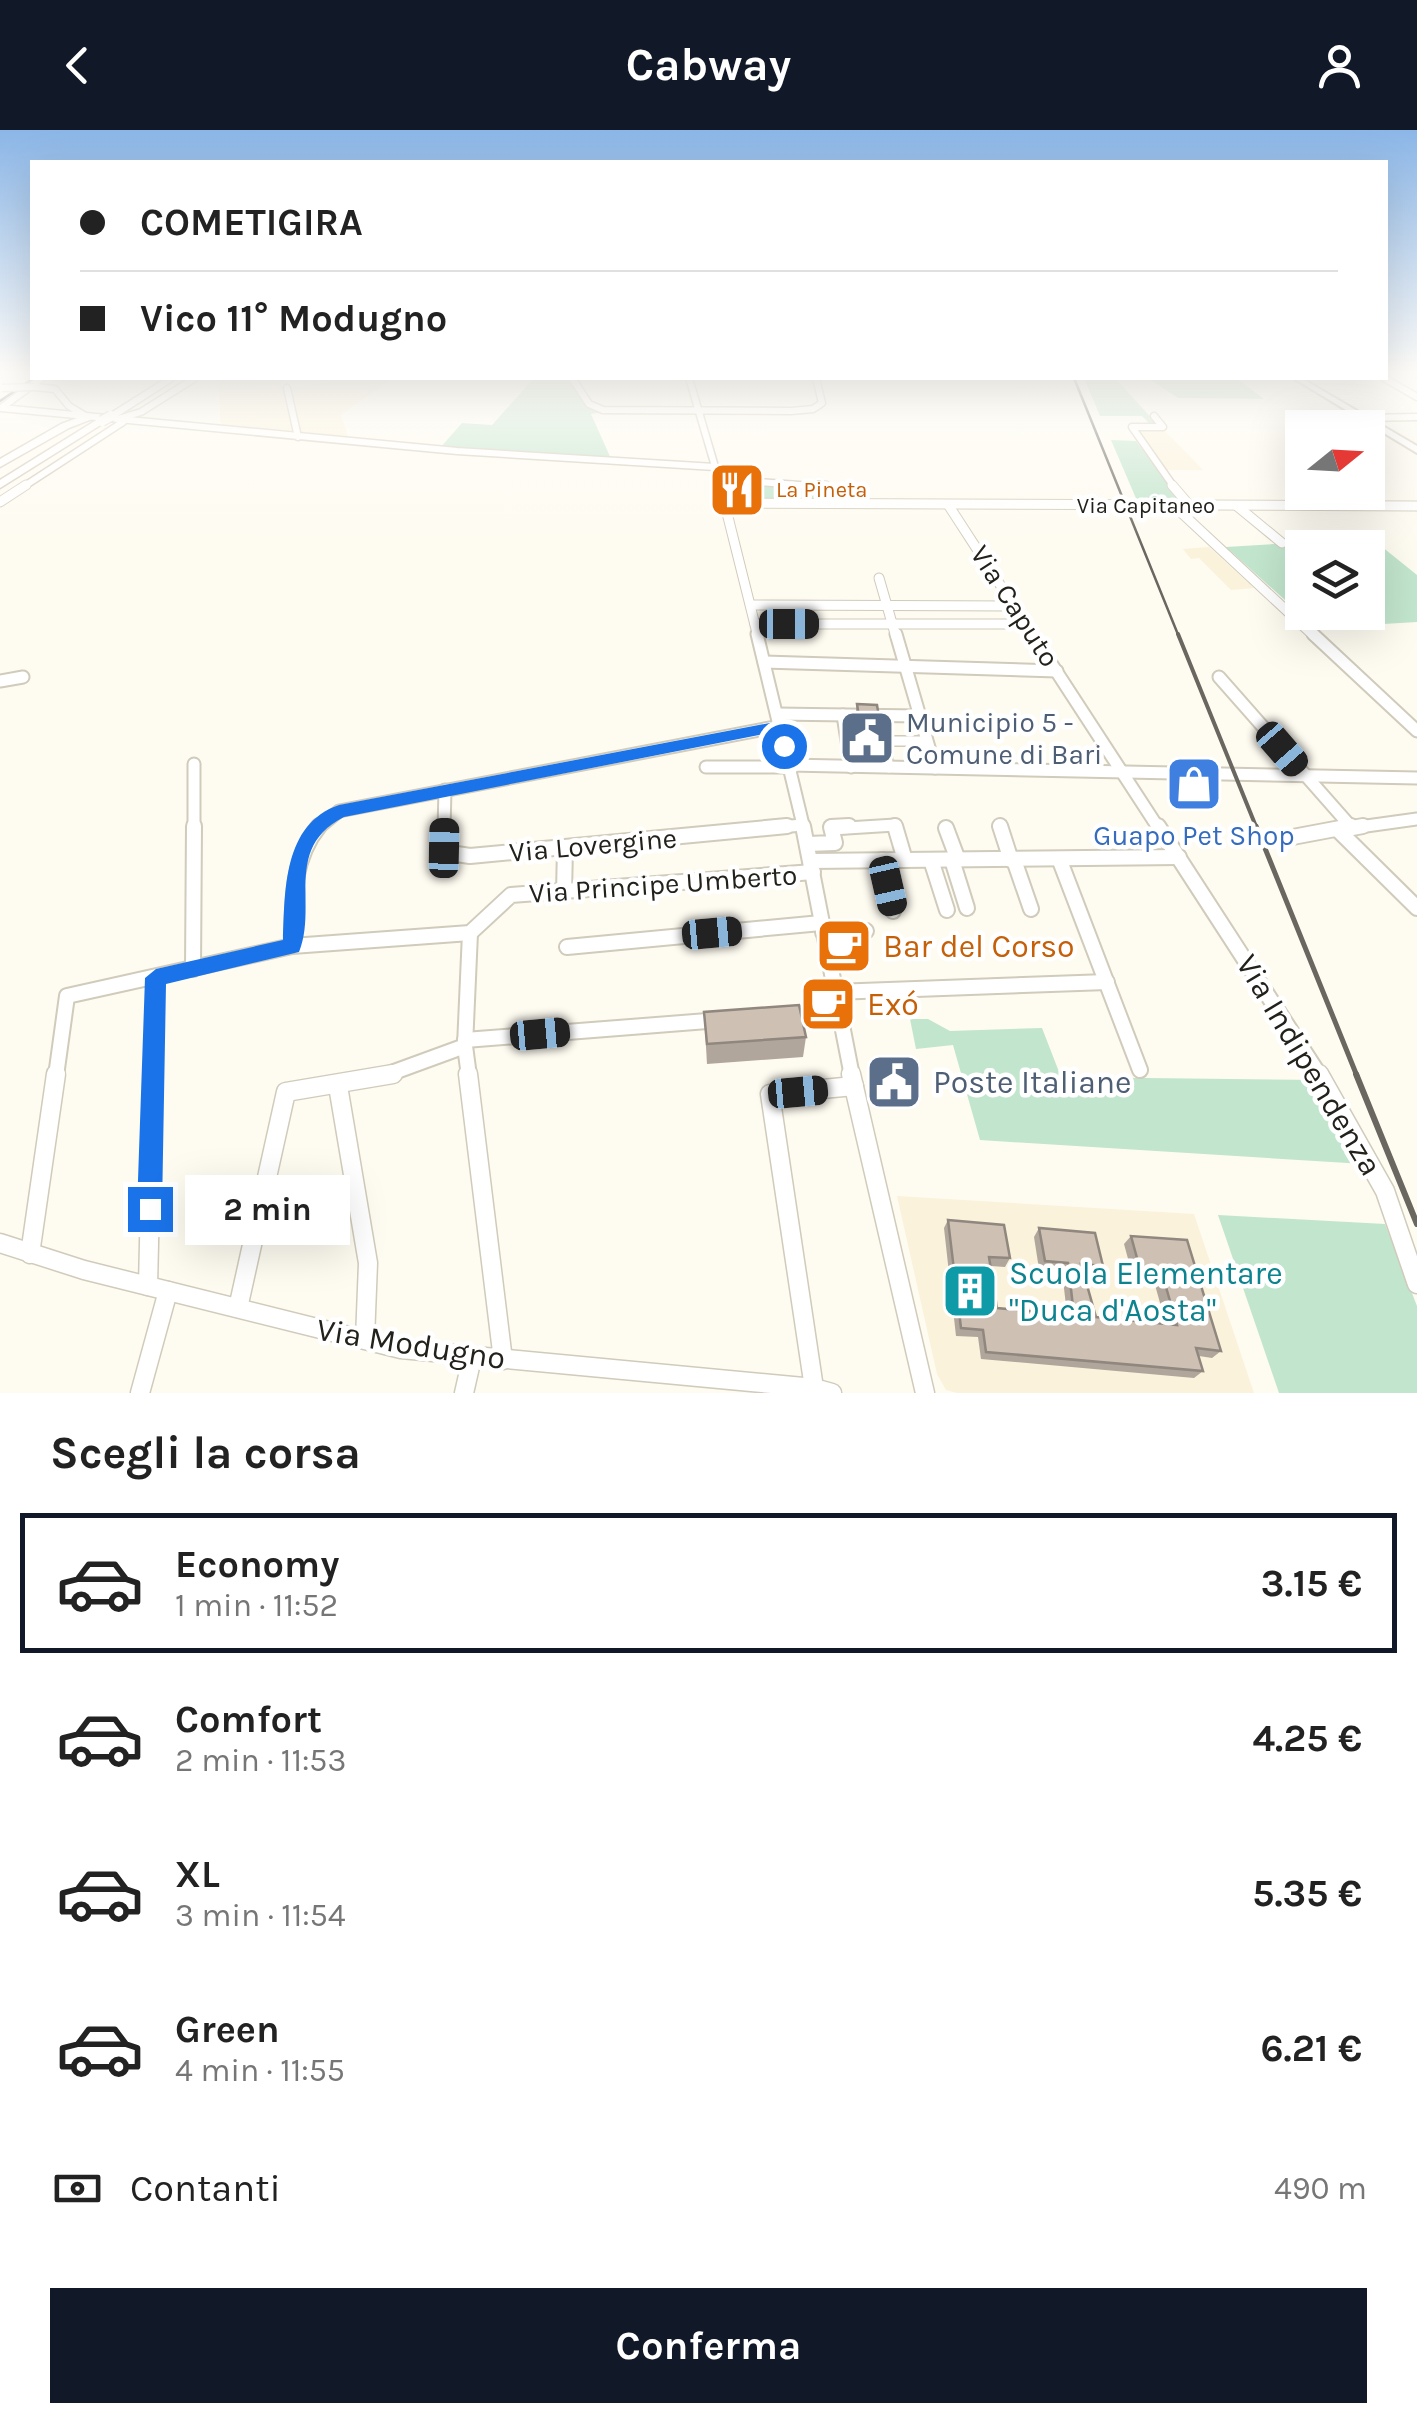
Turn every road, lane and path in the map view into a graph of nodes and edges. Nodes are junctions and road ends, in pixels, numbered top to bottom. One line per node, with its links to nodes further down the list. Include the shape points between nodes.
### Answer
1 (60, 429): 11 (highway)
2 (85, 429): 14 (highway)
3 (108, 429): 16 (street)
4 (206, 429): 9 (street)
5 (296, 429): 9 (street)
6 (704, 429): 12 (street)
7 (1134, 429): 20 (street)
8 (1385, 431): 10 (street)
9 (298, 437): 12 (street)
10 (1417, 450)
11 (0, 464)
12 (715, 467): 13 (street)
13 (719, 480): 15 (street, via 826,486); 17 (street)
14 (0, 482)
15 (827, 499): 17 (street); 19 (street, Via Capitaneo)
16 (0, 502)
17 (725, 503): 25 (street)
18 (1173, 505): 19 (street, Via Capitaneo); 20 (street, Via Capitaneo); 41 (street)
19 (949, 506): 27 (street, Via Caputo)
20 (1190, 506): 21 (street, Via Capitaneo)
21 (1237, 506): 22 (street, Via Capitaneo); 23 (street)
22 (1417, 506)
23 (1282, 543)
24 (878, 578): 26 (street)
25 (750, 605): 26 (street); 28 (street)
26 (887, 606): 27 (street); 29 (street)
27 (1015, 606): 30 (street, Via Caputo)
28 (755, 624): 29 (street); 31 (street)
29 (892, 624): 30 (street); 32 (street)
30 (1026, 624): 33 (street, Via Caputo)
31 (764, 662): 32 (street); 40 (street)
32 (905, 666): 33 (street); 39 (street)
33 (1057, 671): 50 (street, Via Caputo)
34 (23, 677): 36 (street)
35 (1218, 677): 51 (street)
36 (0, 681)
37 (843, 715): 38 (street); 40 (street); 47 (street)
38 (880, 716): 39 (street); 42 (street)
39 (920, 716): 43 (street)
40 (779, 720): 45 (street); 53 (street)
41 (1417, 731)
42 (884, 741): 43 (street); 48 (street)
43 (927, 741): 49 (street)
44 (194, 764): 80 (street)
45 (789, 766): 46 (street); 47 (street); 55 (street)
46 (706, 767)
47 (851, 767): 48 (street)
48 (889, 768): 49 (street)
49 (935, 768): 50 (street)
50 (1123, 772): 51 (street); 61 (street, Via Caputo)
51 (1303, 773): 52 (street); 58 (street)
52 (1417, 778)
53 (445, 790): 60 (street, Via Lovergine, via 444,848 450,853); 78 (street, via 320,821 295,868)
54 (1417, 819): 58 (street)
55 (802, 825): 60 (street, Via Lovergine); 62 (street)
56 (1000, 826): 67 (street)
57 (946, 828): 66 (street)
58 (1346, 832): 59 (street); 72 (street)
59 (1282, 839)
60 (565, 848): 69 (street)
61 (1179, 856): 68 (street, Via Principe Umberto); 93 (street, Via Indipendenza, via 1362,1145)
62 (810, 859): 63 (street, Via Principe Umberto); 64 (street, via 835,843 831,827 895,826); 69 (street, Via Principe Umberto); 75 (street)
63 (882, 860): 64 (street, Via Principe Umberto); 74 (street)
64 (904, 860): 65 (street, Via Principe Umberto)
65 (931, 860): 66 (street, Via Principe Umberto); 73 (street)
66 (955, 860): 67 (street, Via Principe Umberto); 70 (street)
67 (1012, 860): 68 (street, Via Principe Umberto); 71 (street)
68 (1060, 860): 82 (street)
69 (564, 892): 77 (street, Via Principe Umberto, via 511,896)
70 (966, 908)
71 (1031, 908)
72 (1417, 908)
73 (947, 910)
74 (894, 911)
75 (822, 927): 76 (street); 79 (street); 83 (street)
76 (866, 931)
77 (470, 933): 78 (street); 87 (street)
78 (292, 946): 80 (street)
79 (568, 947)
80 (193, 969): 81 (street)
81 (156, 978): 92 (street, via 67,996); 94 (street)
82 (1107, 982): 83 (street); 88 (street)
83 (834, 992): 84 (street)
84 (838, 1011): 85 (street); 90 (street)
85 (779, 1016)
86 (740, 1019): 87 (street)
87 (465, 1043): 89 (street, via 448,1056); 98 (street)
88 (1140, 1070)
89 (338, 1086): 95 (street, via 286,1092); 96 (street, via 368,1264)
90 (854, 1086): 99 (street, via 770,1094); 102 (street)
91 (0, 1243): 92 (street, Via Modugno)
92 (30, 1254): 94 (street, Via Modugno)
93 (1417, 1284)
94 (158, 1289): 95 (street, Via Modugno); 100 (street)
95 (238, 1308): 96 (street, Via Modugno)
96 (365, 1340): 97 (street, Via Modugno)
97 (472, 1358): 98 (street, Via Modugno); 101 (street)
98 (503, 1360): 99 (street, Via Modugno)
99 (823, 1390)
100 (140, 1393)
101 (464, 1393)
102 (925, 1393)

